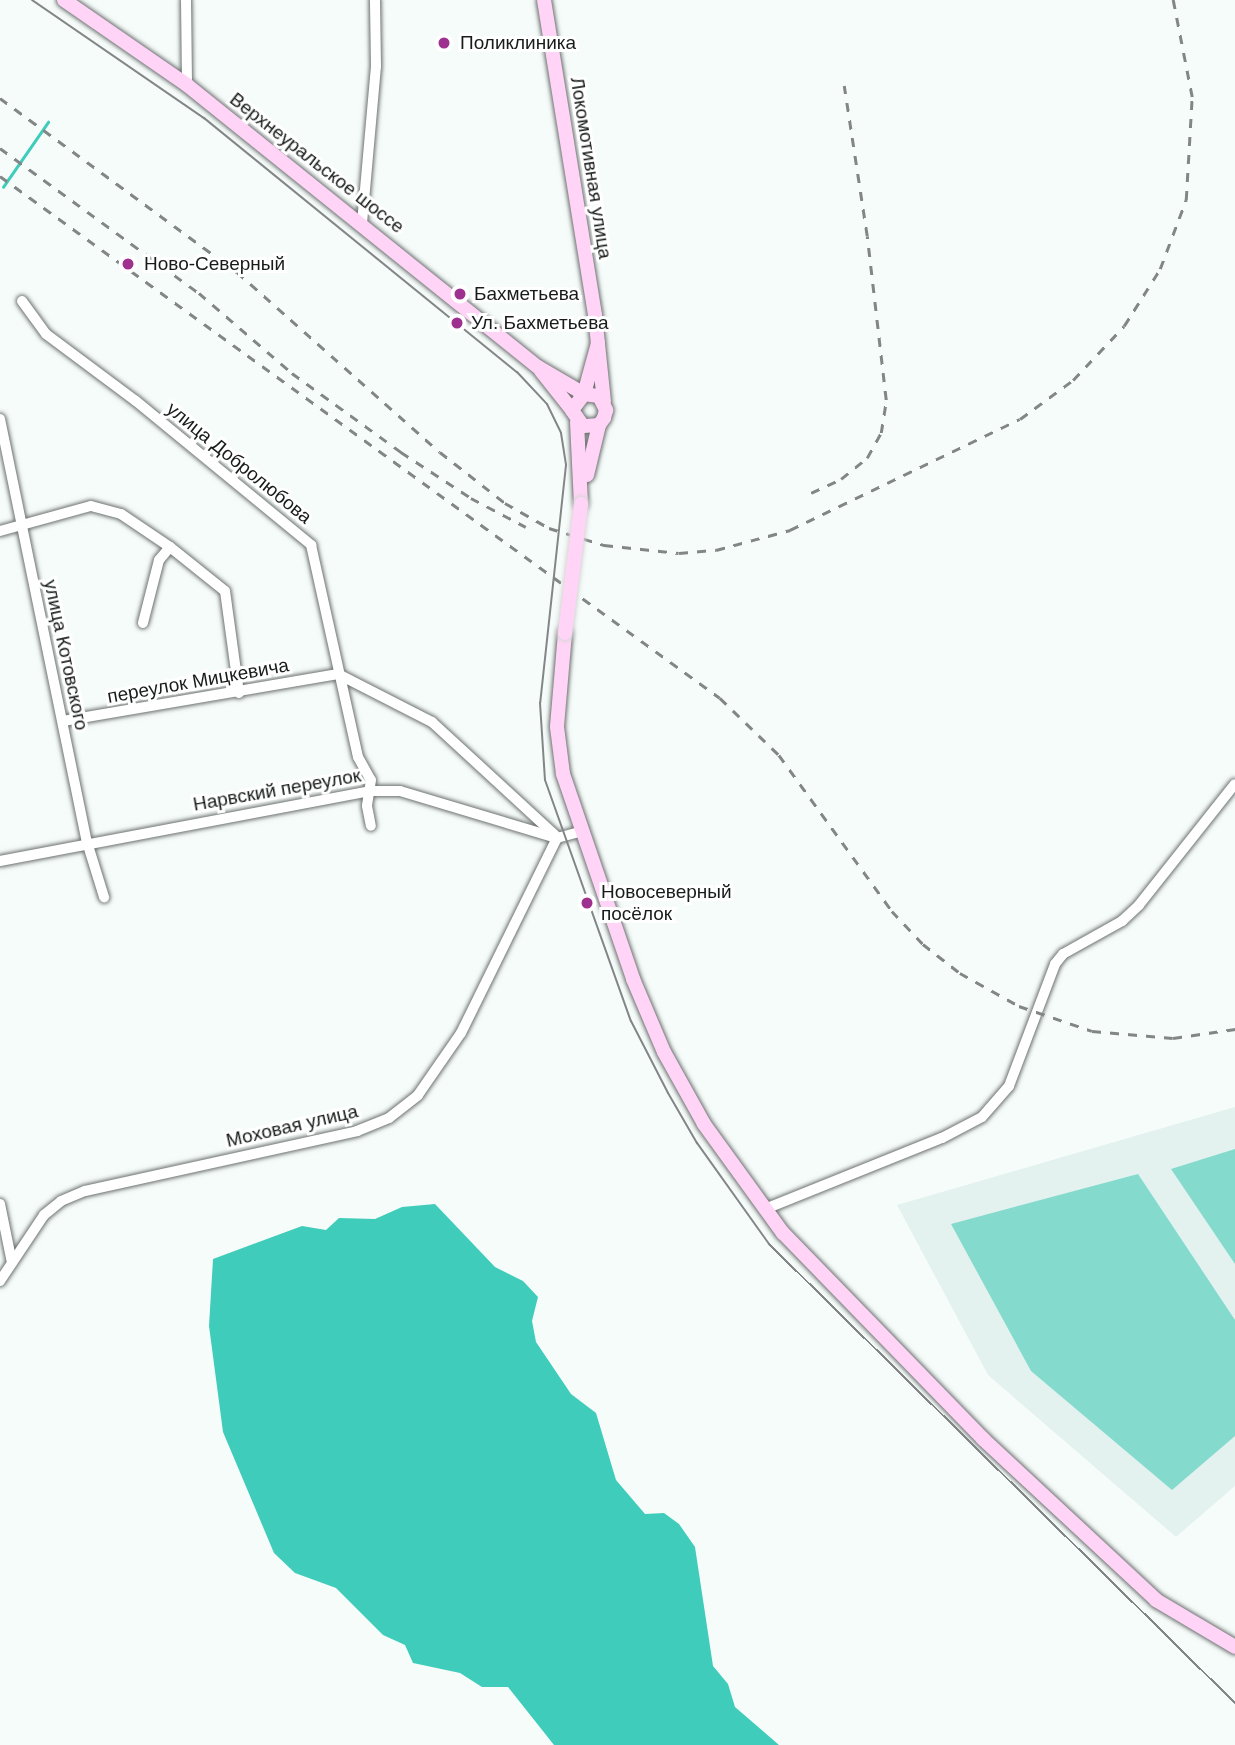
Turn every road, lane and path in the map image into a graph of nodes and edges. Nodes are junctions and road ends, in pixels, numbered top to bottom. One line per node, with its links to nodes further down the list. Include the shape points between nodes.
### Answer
1 (64, 0): 5 (main road, Верхнеуральское шоссе)
2 (186, 0): 5 (street)
3 (375, 0): 6 (street, via 374,103)
4 (544, 0): 8 (main road, Локомотивная улица)
5 (187, 85): 6 (main road, Верхнеуральское шоссе)
6 (362, 223): 9 (main road, Верхнеуральское шоссе)
7 (22, 301): 20 (street, улица Добролюбова, via 46,334 136,401 311,545)
8 (598, 343): 10 (main road); 11 (main road, Локомотивная улица)
9 (538, 368): 10 (main road); 12 (main road)
10 (584, 394): 11 (main road); 12 (main road)
11 (604, 402): 14 (main road, via 606,410)
12 (574, 416): 14 (main road, via 583,426); 15 (main road)
13 (0, 419): 16 (street, улица Котовского)
14 (599, 425): 15 (main road)
15 (581, 504): 26 (main road, bridge, via 557,727 563,774)
16 (20, 526): 17 (street); 18 (street, via 90,506 121,514); 22 (street, улица Котовского)
17 (0, 531)
18 (170, 547): 19 (street, via 159,560); 21 (street, via 225,591)
19 (143, 622)
20 (338, 674): 21 (street, переулок Мицкевича); 24 (street, улица Добролюбова, via 358,757 368,772); 27 (street, via 432,722)
21 (239, 693): 22 (street, переулок Мицкевича)
22 (63, 721): 28 (street, улица Котовского)
23 (1235, 784): 32 (street, via 1139,905 1122,921 1063,954 1055,964 1009,1086 982,1117 953,1134)
24 (372, 791): 25 (street, улица Добролюбова, via 367,806); 27 (street, Нарвский переулок, via 400,791); 28 (street, Нарвский переулок)
25 (371, 826)
26 (580, 832): 27 (street); 32 (main road, via 664,1052 704,1124)
27 (557, 838): 33 (street, Моховая улица, via 461,1033 418,1095 389,1118 357,1131 85,1191 44,1215)
28 (87, 842): 29 (street, Нарвский переулок); 30 (street, улица Котовского)
29 (0, 861)
30 (104, 897)
31 (0, 1204): 33 (street)
32 (765, 1209): 35 (main road, via 814,1268 983,1439 1137,1584 1175,1614)
33 (12, 1264): 34 (street, Моховая улица)
34 (0, 1281)
35 (1235, 1647)

